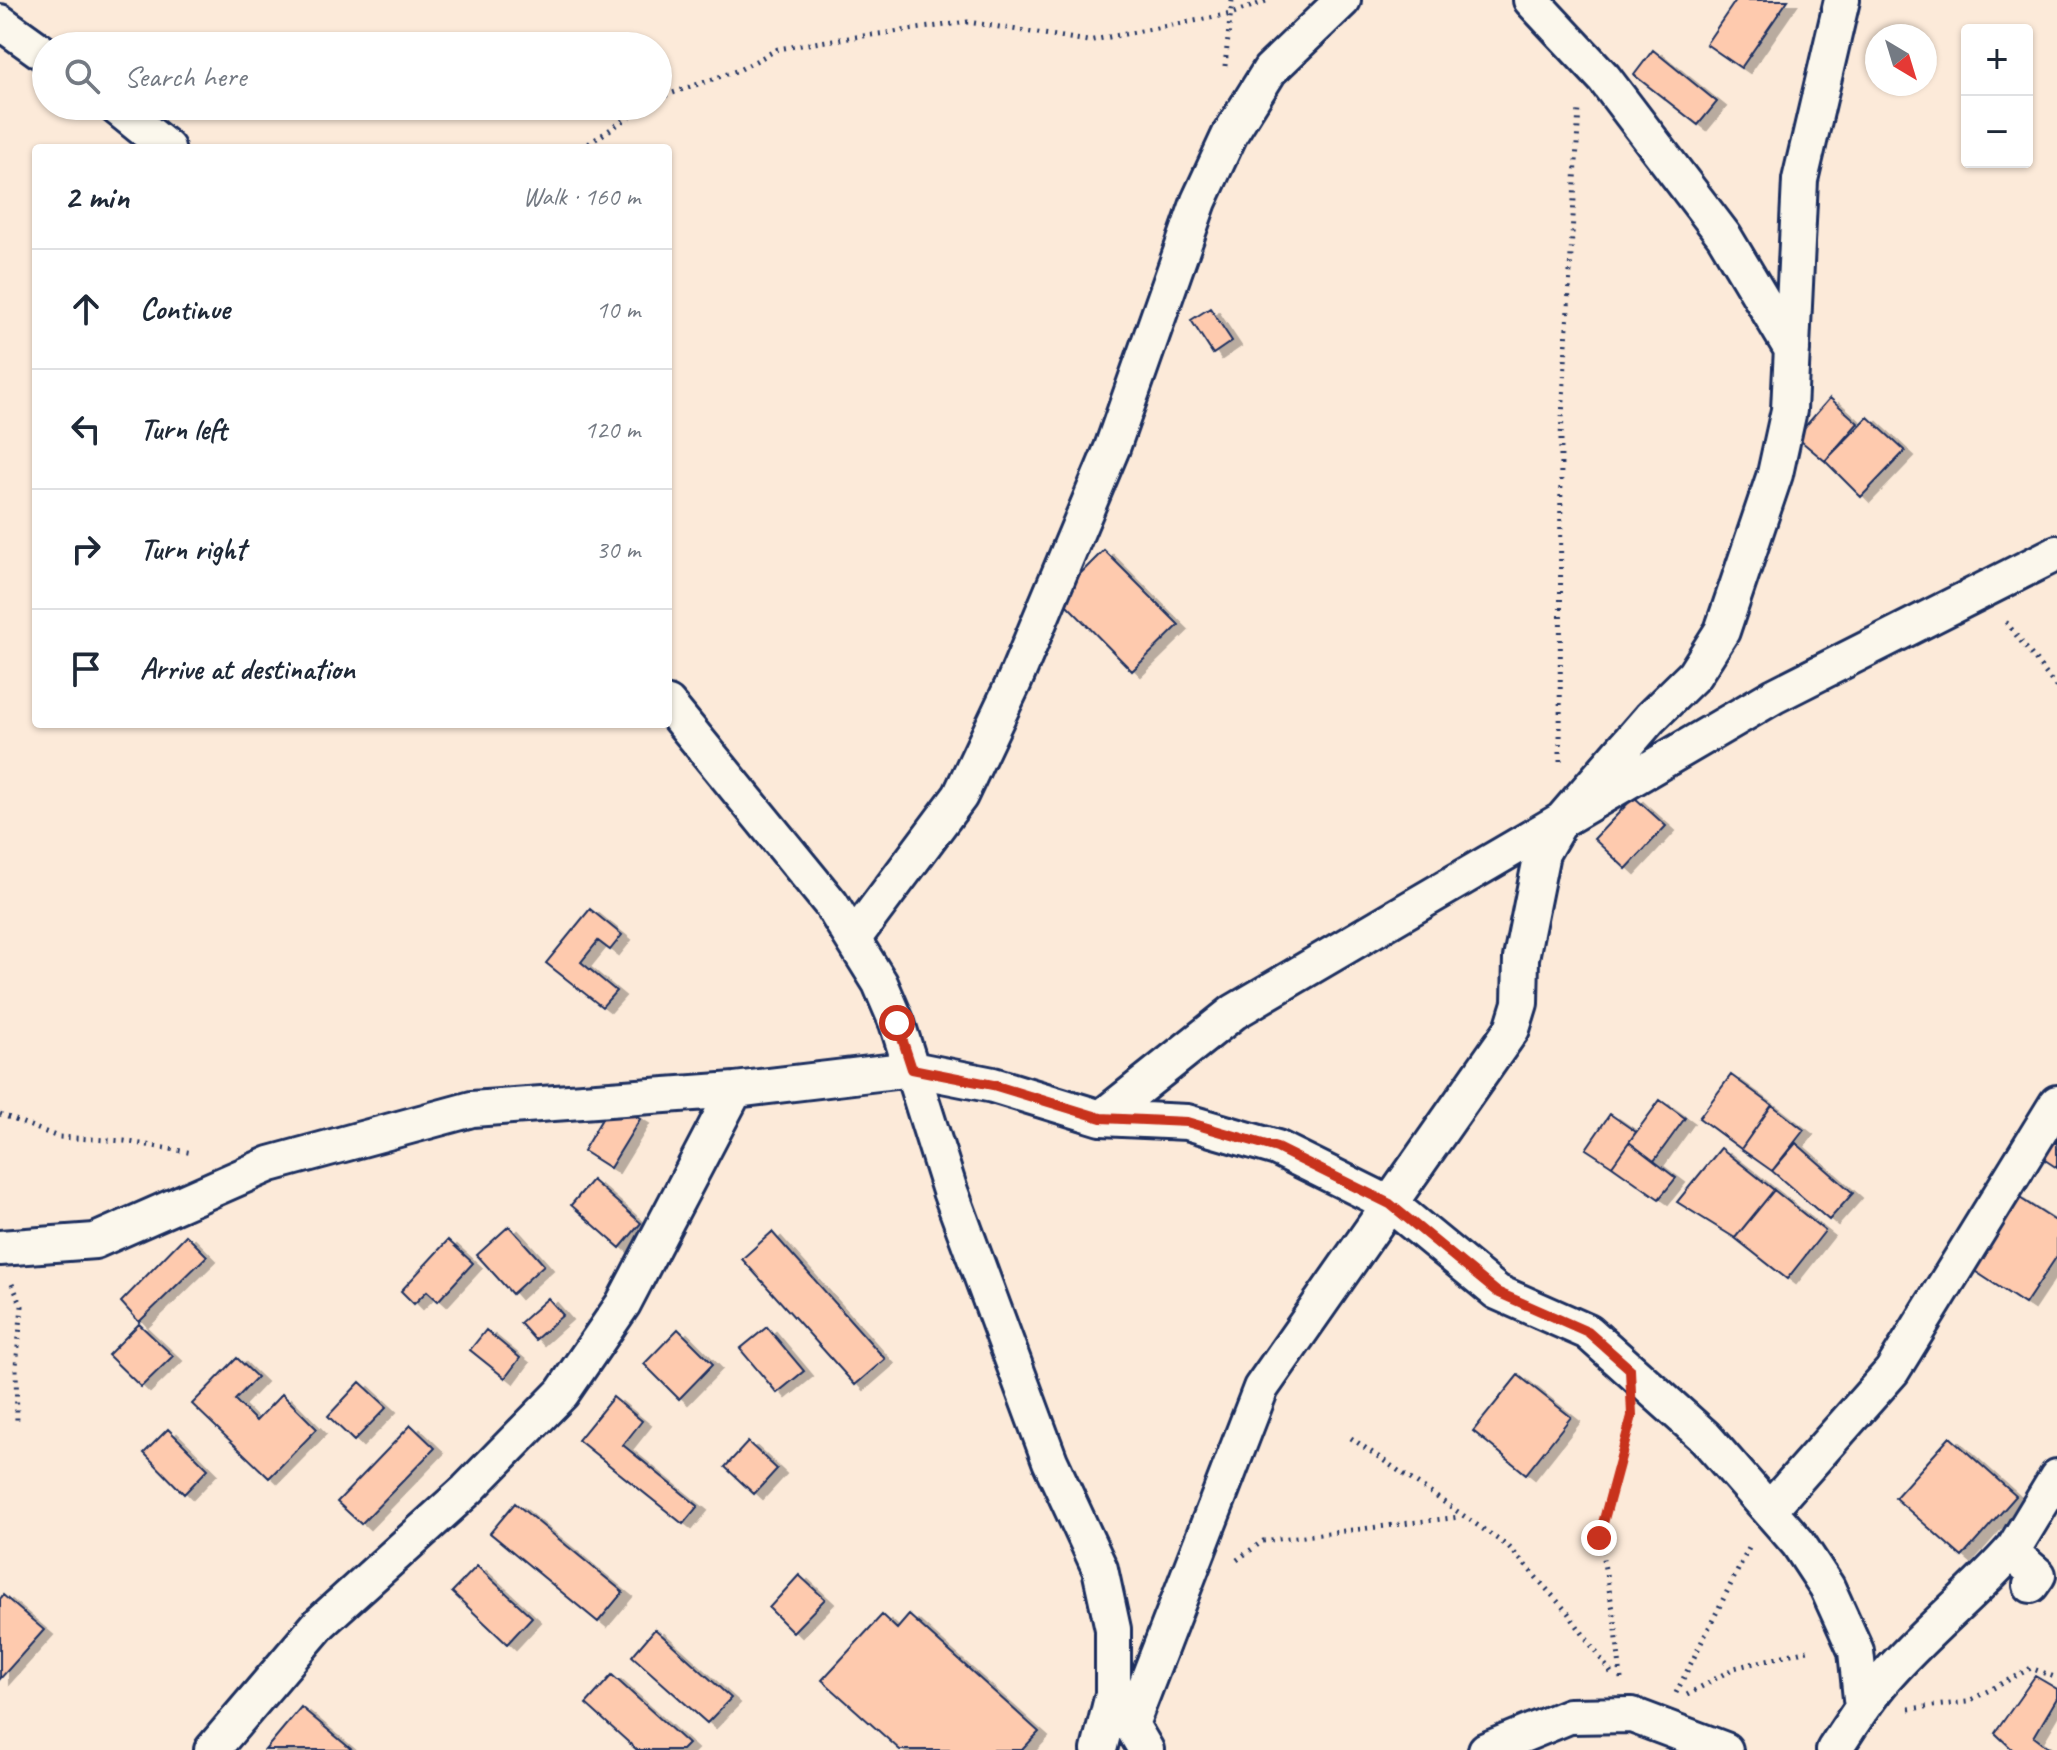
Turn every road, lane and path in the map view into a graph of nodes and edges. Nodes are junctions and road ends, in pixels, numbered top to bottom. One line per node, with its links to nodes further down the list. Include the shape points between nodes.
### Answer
1 (1269, 0): 8 (path, via 1231,14 1088,41 968,22 826,41 778,49 739,70)
2 (1343, 0): 19 (street, via 1270,70 1230,134 1199,201 1112,448 1014,682 960,796)
3 (1531, 0): 7 (street)
4 (1842, 0): 13 (street, via 1800,180)
5 (0, 22): 6 (street)
6 (32, 45)
7 (1582, 55): 13 (street, via 1724,236); 18 (path, via 1561,436)
8 (672, 93)
9 (132, 120): 11 (street)
10 (625, 120): 12 (path)
11 (162, 144)
12 (588, 144)
13 (1792, 350): 18 (street, via 1789,410 1775,474 1722,631 1694,675)
14 (2057, 553): 15 (street)
15 (1984, 589): 16 (path); 18 (street, via 1774,696)
16 (2057, 688)
17 (672, 709): 19 (street)
18 (1560, 822): 24 (street, via 1234,1012); 26 (street, via 1542,853 1512,1029)
19 (854, 938): 20 (street, via 880,983)
20 (912, 1069): 21 (street); 24 (street, via 993,1085); 39 (street, via 950,1191 1050,1461 1100,1569 1113,1629)
21 (735, 1090): 27 (street, via 472,1109 270,1164 95,1241); 42 (street, via 623,1304 562,1393 467,1490 320,1623)
22 (2057, 1103): 32 (street, via 1892,1371)
23 (0, 1114): 25 (path, via 58,1137 124,1141)
24 (1101, 1118): 26 (street, via 1187,1122 1277,1148)
25 (203, 1155)
26 (1390, 1204): 28 (street, via 1497,1292 1588,1332); 41 (street, via 1261,1388)
27 (3, 1260): 29 (path, via 22,1306)
28 (1630, 1369): 32 (street, via 1705,1437); 33 (path, via 1632,1416 1599,1538 1622,1688 1568,1613 1509,1547)
29 (17, 1424)
30 (1351, 1438): 33 (path)
31 (2057, 1477): 34 (street)
32 (1769, 1510): 37 (street, via 1827,1587); 37 (path, via 1671,1704 1734,1668)
33 (1460, 1517): 35 (path, via 1263,1541)
34 (2014, 1548): 36 (street, via 2038,1575); 40 (street, via 1920,1641)
35 (1225, 1569)
36 (2031, 1585)
37 (1851, 1639): 40 (street)
38 (2057, 1678): 40 (path, via 2031,1668 1967,1702)
39 (1113, 1694): 41 (street); 43 (street)
40 (1862, 1708): 46 (street)
41 (1138, 1737)
42 (212, 1750)
43 (1099, 1750)
44 (1486, 1750): 45 (street, via 1569,1716 1632,1715)
45 (1725, 1750)
46 (1834, 1750)

